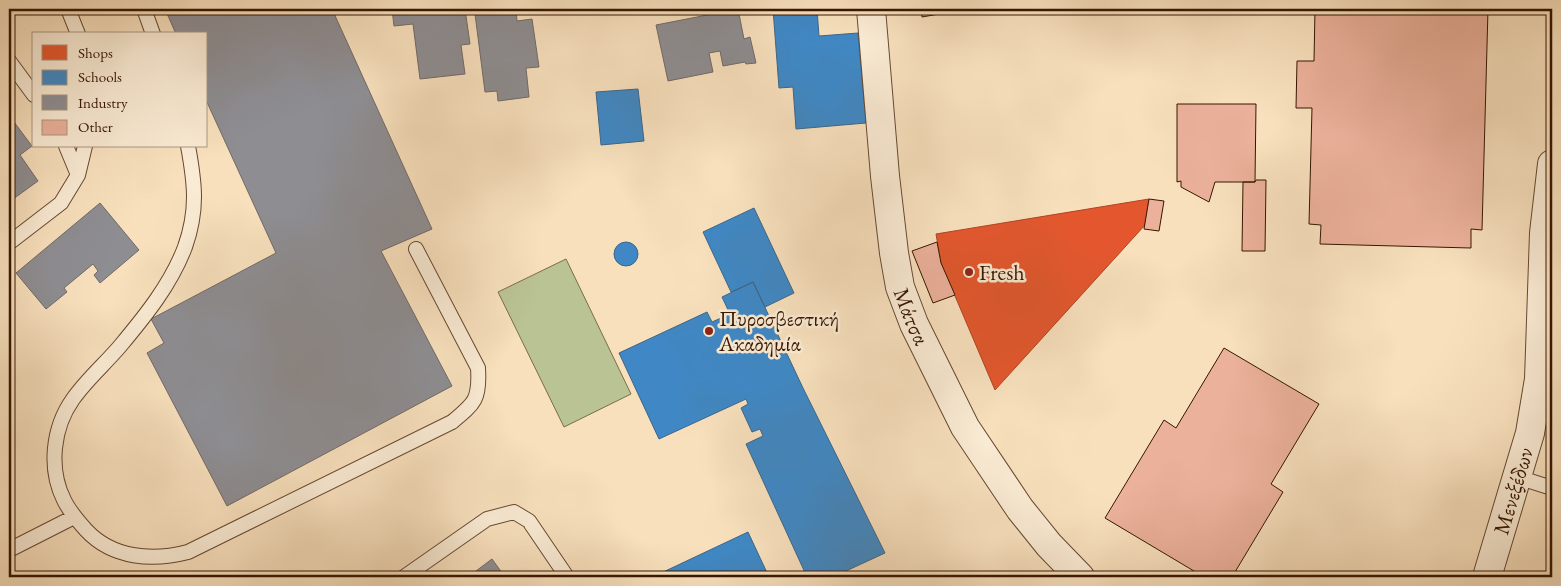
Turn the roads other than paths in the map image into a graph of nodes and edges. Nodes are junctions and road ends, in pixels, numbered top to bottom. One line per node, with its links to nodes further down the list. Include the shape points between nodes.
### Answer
1 (68, 9): 4 (lane)
2 (144, 9): 5 (lane)
3 (871, 9): 21 (street, Μάτσα, via 888,204 900,287 914,324 966,427 1020,509)
4 (77, 32)
5 (153, 32)
6 (9, 61): 7 (lane)
7 (32, 92)
8 (67, 148): 12 (lane)
9 (85, 148): 12 (lane)
10 (188, 148): 17 (lane, via 195,184 194,215 185,247 163,292 74,398 63,417 54,458 63,499)
11 (1552, 164): 15 (street, Μενεξέδων, via 1544,233 1539,379)
12 (78, 175): 13 (lane, via 61,203)
13 (9, 243)
14 (416, 249): 17 (lane, via 478,368 479,387 475,400 452,422 188,552 147,558 126,554 89,533)
15 (1518, 477): 16 (lane); 22 (street, Μενεξέδων)
16 (1552, 488)
17 (74, 517): 18 (lane)
18 (9, 550)
19 (404, 577): 20 (lane, via 486,519 514,512 529,521)
20 (567, 577)
21 (1080, 577)
22 (1487, 577)

